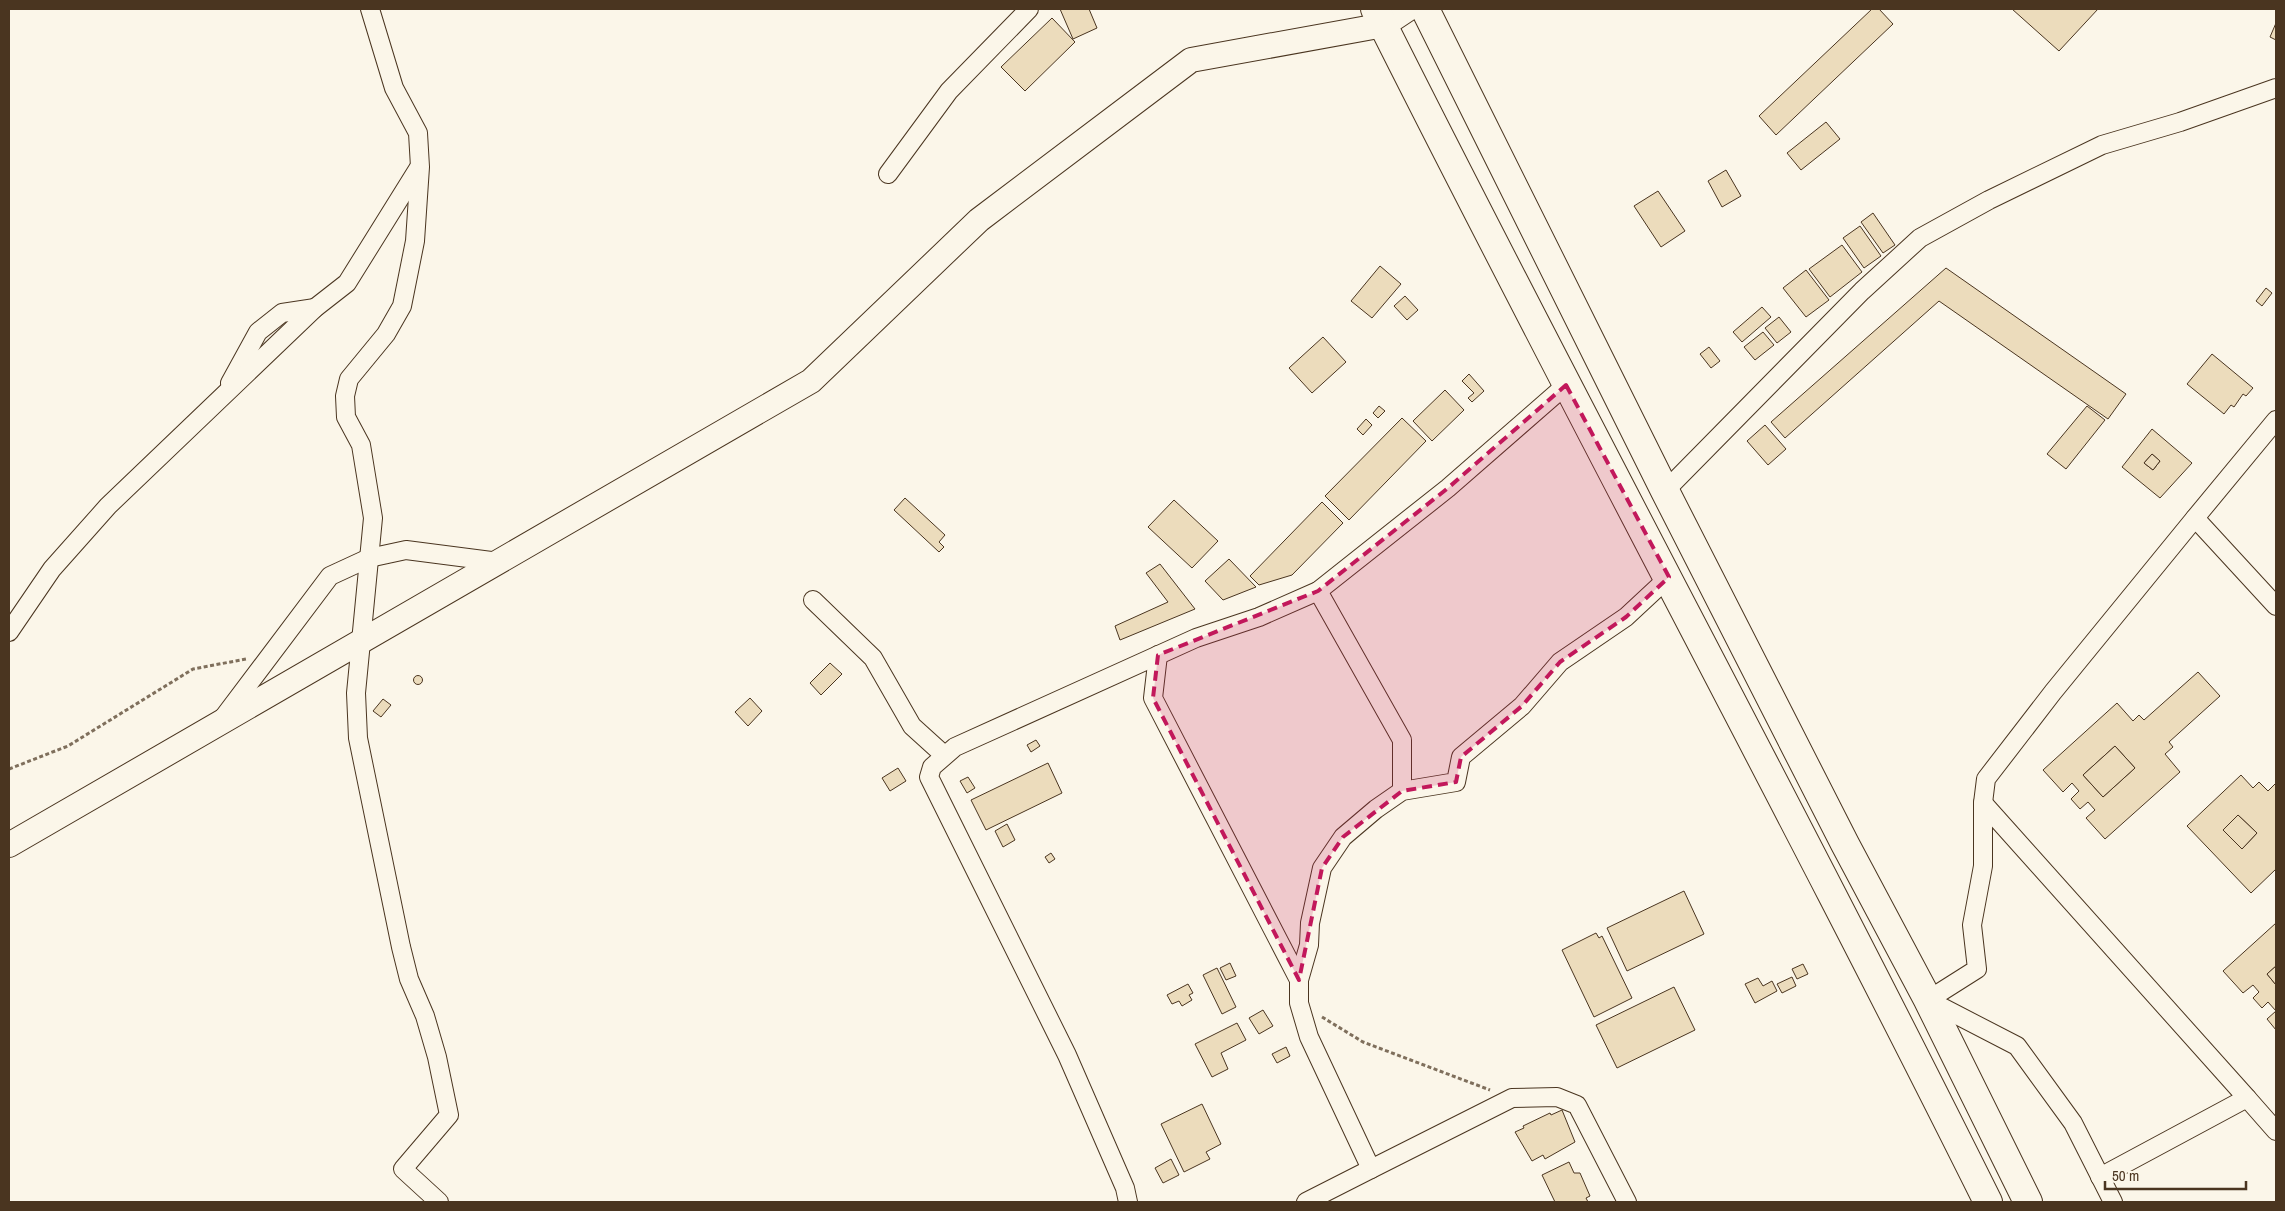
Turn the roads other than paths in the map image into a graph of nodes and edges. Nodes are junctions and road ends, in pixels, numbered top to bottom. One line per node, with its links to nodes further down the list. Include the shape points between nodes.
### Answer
1 (370, 9): 7 (street, via 394,88 418,133)
2 (1029, 9): 8 (street, via 949,91)
3 (1408, 9): 5 (main road)
4 (1425, 9): 11 (highway)
5 (1380, 17): 9 (highway); 14 (main road, via 1191,60 979,220 811,381)
6 (2276, 88): 11 (street, via 2102,145 1988,200 1920,238 1862,291)
7 (420, 167): 13 (street, via 415,241 402,306 386,334 349,379 345,396 346,417 361,444 369,486 373,518); 19 (street, via 347,284 314,308 282,313 258,332 224,395 108,506 52,569)
8 (888, 174)
9 (1566, 385): 15 (highway); 16 (street, via 1448,488)
10 (2276, 420): 12 (street)
11 (1665, 491): 28 (highway)
12 (2195, 518): 18 (street); 25 (street, via 1986,779)
13 (368, 558): 14 (street, via 406,550); 20 (street); 22 (street, via 330,576)
14 (499, 562): 20 (main road)
15 (1669, 578): 24 (street, via 1626,617 1560,662 1522,706 1461,757 1456,782); 37 (highway, via 1818,863)
16 (1318, 591): 21 (street); 24 (street, via 1402,740)
17 (813, 600): 23 (street, via 873,658 912,726)
18 (2276, 606)
19 (9, 632)
20 (362, 641): 22 (main road); 33 (street, via 356,693 358,738 401,947 409,979 438,1056 449,1115 403,1169)
21 (1158, 655): 23 (street, via 955,747); 27 (street, via 1153,698)
22 (218, 724): 26 (main road)
23 (944, 756): 34 (street, via 932,767 929,777 1067,1055 1125,1188)
24 (1402, 791): 27 (street, via 1343,837 1322,868 1310,923 1309,945)
25 (1983, 803): 28 (street, via 1983,866 1972,925 1977,969); 29 (street)
26 (9, 845)
27 (1299, 980): 31 (street, via 1299,1002 1308,1037)
28 (1928, 1000): 32 (street, via 2017,1046 2073,1123); 38 (highway)
29 (2247, 1098): 30 (street); 32 (street)
30 (2276, 1131)
31 (1371, 1169): 35 (street); 36 (street, via 1512,1098 1557,1097 1577,1105)
32 (2100, 1177): 39 (street)
33 (439, 1202)
34 (1128, 1202)
35 (1306, 1202)
36 (1627, 1202)
37 (1988, 1202)
38 (2028, 1202)
39 (2112, 1202)

